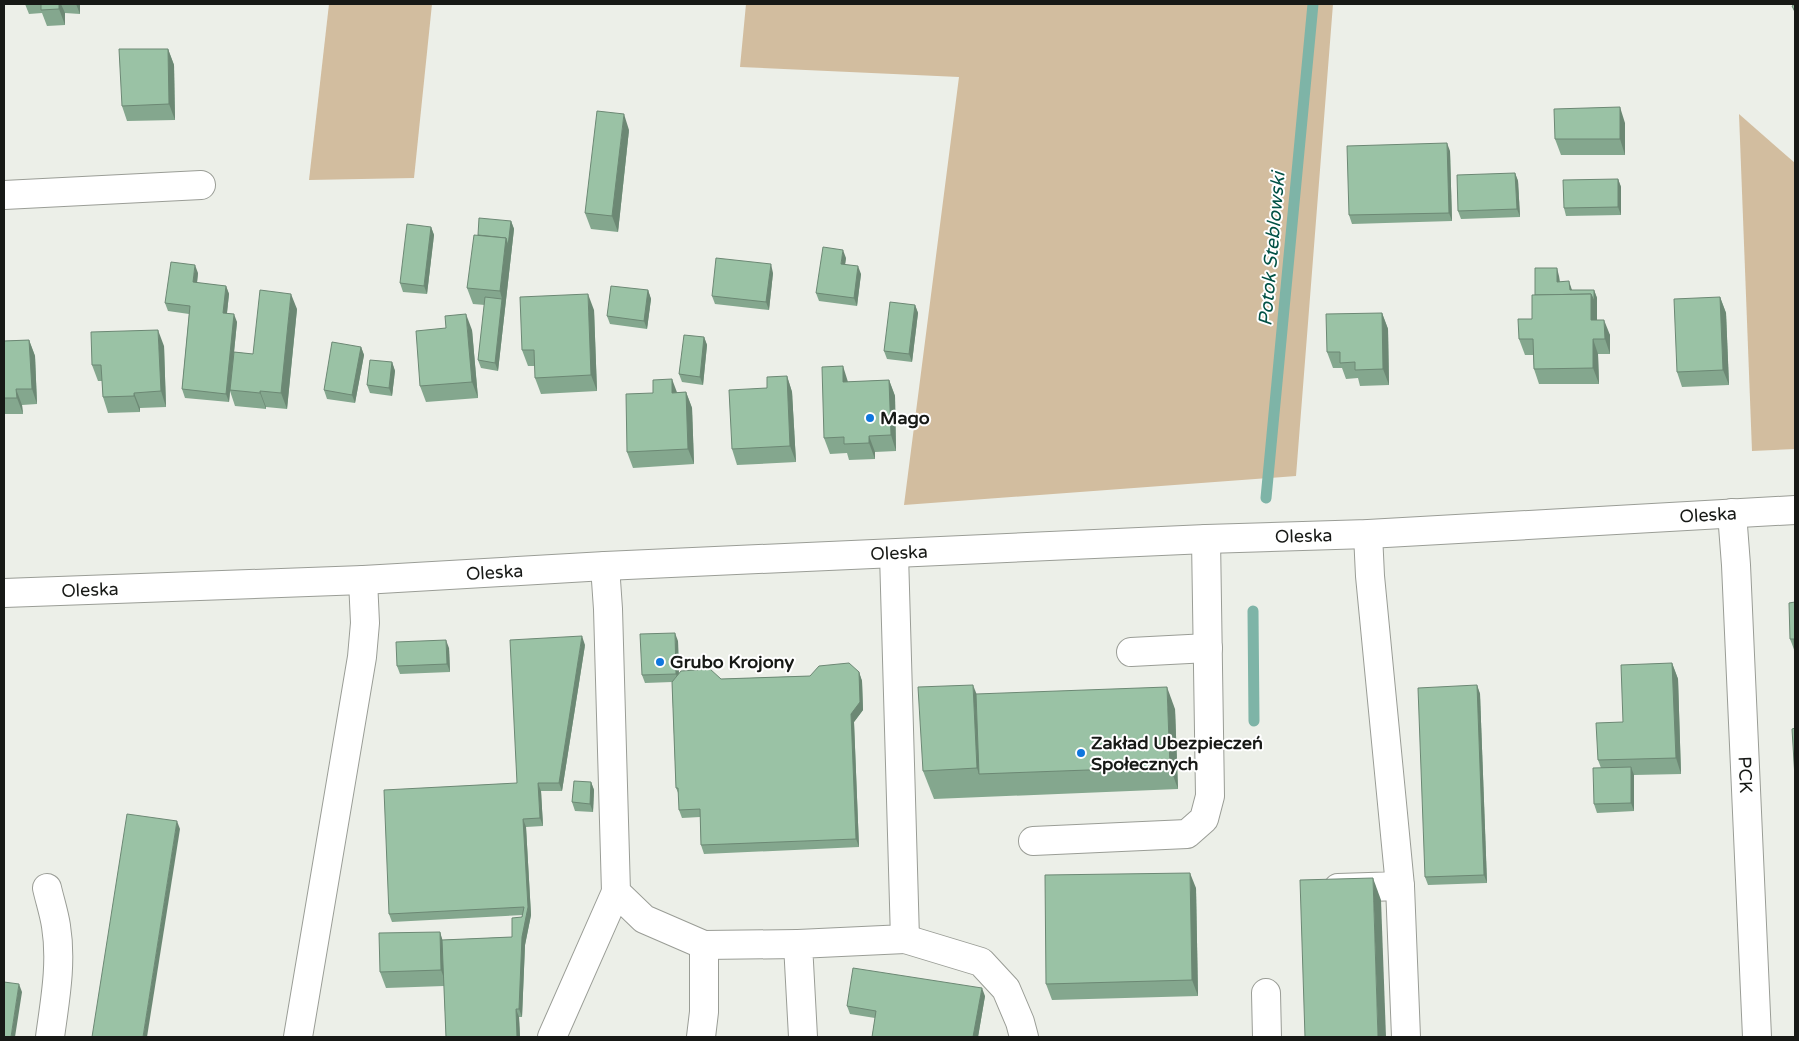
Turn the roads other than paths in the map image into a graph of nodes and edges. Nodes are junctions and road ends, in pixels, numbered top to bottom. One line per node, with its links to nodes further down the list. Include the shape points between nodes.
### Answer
1 (201, 184): 2 (street)
2 (4, 195)
3 (1795, 510): 4 (street, Oleska)
4 (1732, 513): 5 (street, Oleska); 30 (street, PCK)
5 (1368, 534): 6 (street, Oleska); 14 (street)
6 (1206, 538): 7 (street, Oleska); 11 (street)
7 (894, 554): 8 (street, Oleska); 18 (street)
8 (605, 566): 9 (street, Oleska); 17 (street)
9 (363, 580): 10 (street, Oleska); 23 (street, via 365,623 362,657)
10 (4, 593)
11 (1208, 648): 12 (street); 13 (street, via 1210,796 1204,819 1187,834)
12 (1131, 652)
13 (1033, 842)
14 (1400, 886): 16 (street); 29 (street)
15 (47, 888): 22 (street, via 58,951 58,980)
16 (1319, 888)
17 (616, 892): 20 (street, via 644,919); 24 (street)
18 (905, 939): 19 (street); 27 (street, via 981,962 1006,988)
19 (798, 944): 20 (street); 26 (street)
20 (704, 945): 25 (street, via 704,1012)
21 (1266, 993): 28 (street)
22 (50, 1037)
23 (298, 1037)
24 (552, 1037)
25 (700, 1037)
26 (803, 1037)
27 (1024, 1037)
28 (1267, 1037)
29 (1406, 1037)
30 (1757, 1037)

